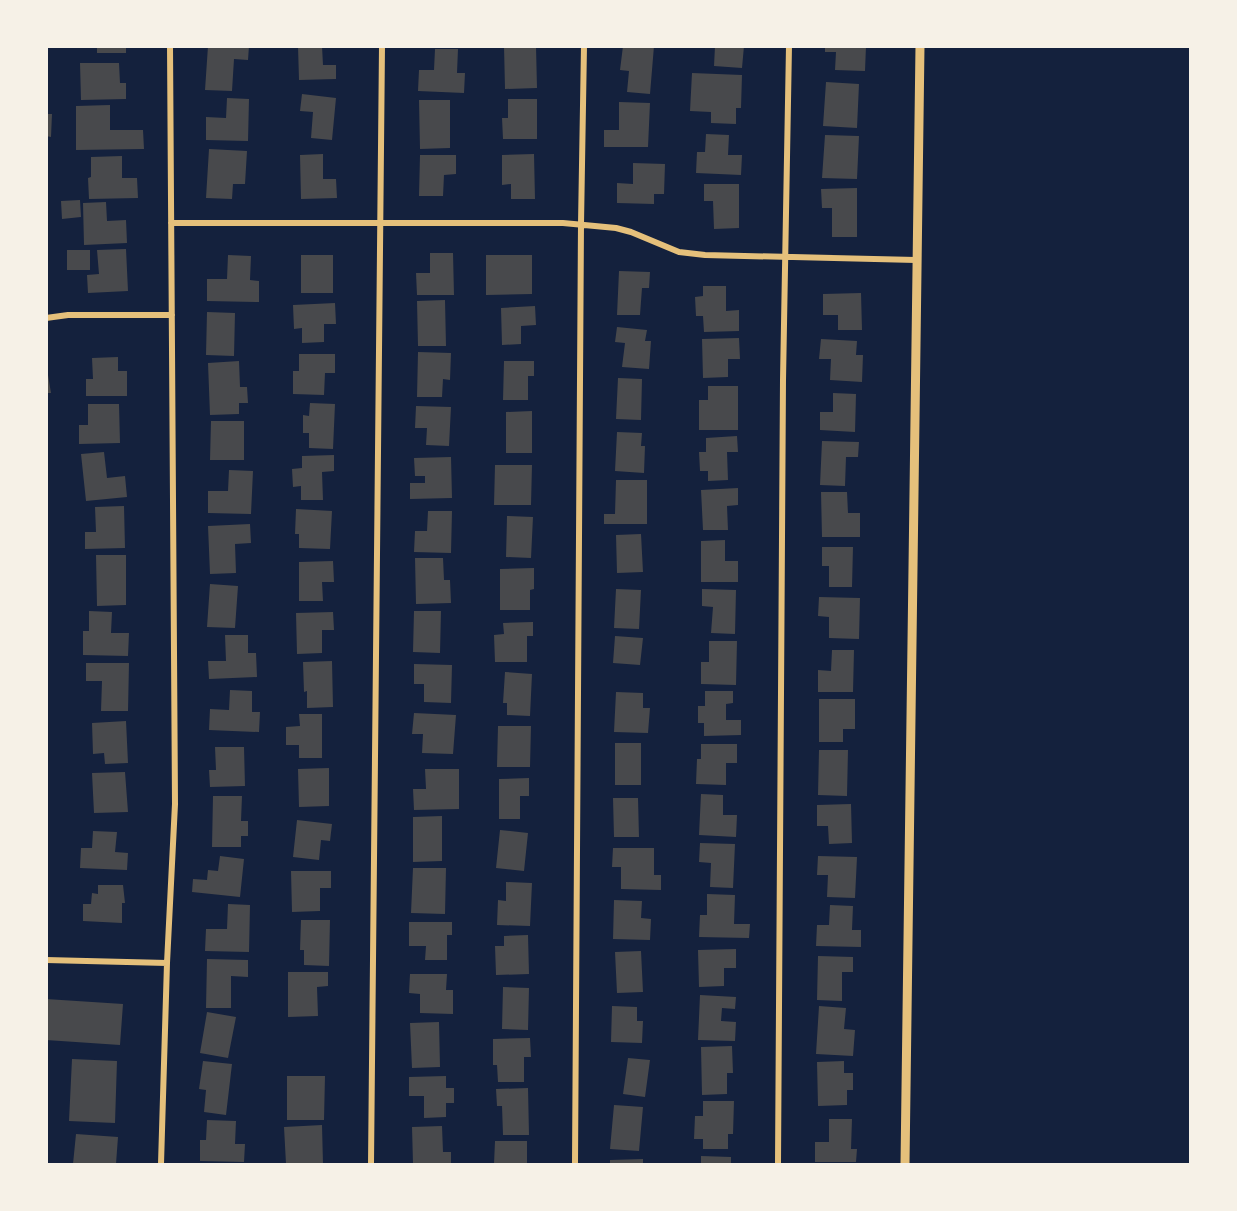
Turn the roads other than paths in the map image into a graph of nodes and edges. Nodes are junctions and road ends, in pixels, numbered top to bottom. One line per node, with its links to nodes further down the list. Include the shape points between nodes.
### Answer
1 (170, 46): 7 (street)
2 (382, 46): 6 (street)
3 (584, 46): 8 (street)
4 (789, 46): 9 (street)
5 (920, 46): 10 (street)
6 (380, 222): 7 (street); 8 (street); 16 (street)
7 (171, 223): 11 (street)
8 (581, 224): 9 (street, via 632,232 679,252); 17 (street)
9 (785, 257): 10 (street); 18 (street)
10 (916, 260): 19 (street)
11 (172, 315): 12 (street); 14 (street, via 175,804)
12 (46, 318)
13 (46, 960): 14 (street)
14 (167, 963): 15 (street)
15 (161, 1164)
16 (371, 1164)
17 (575, 1164)
18 (778, 1164)
19 (905, 1164)

